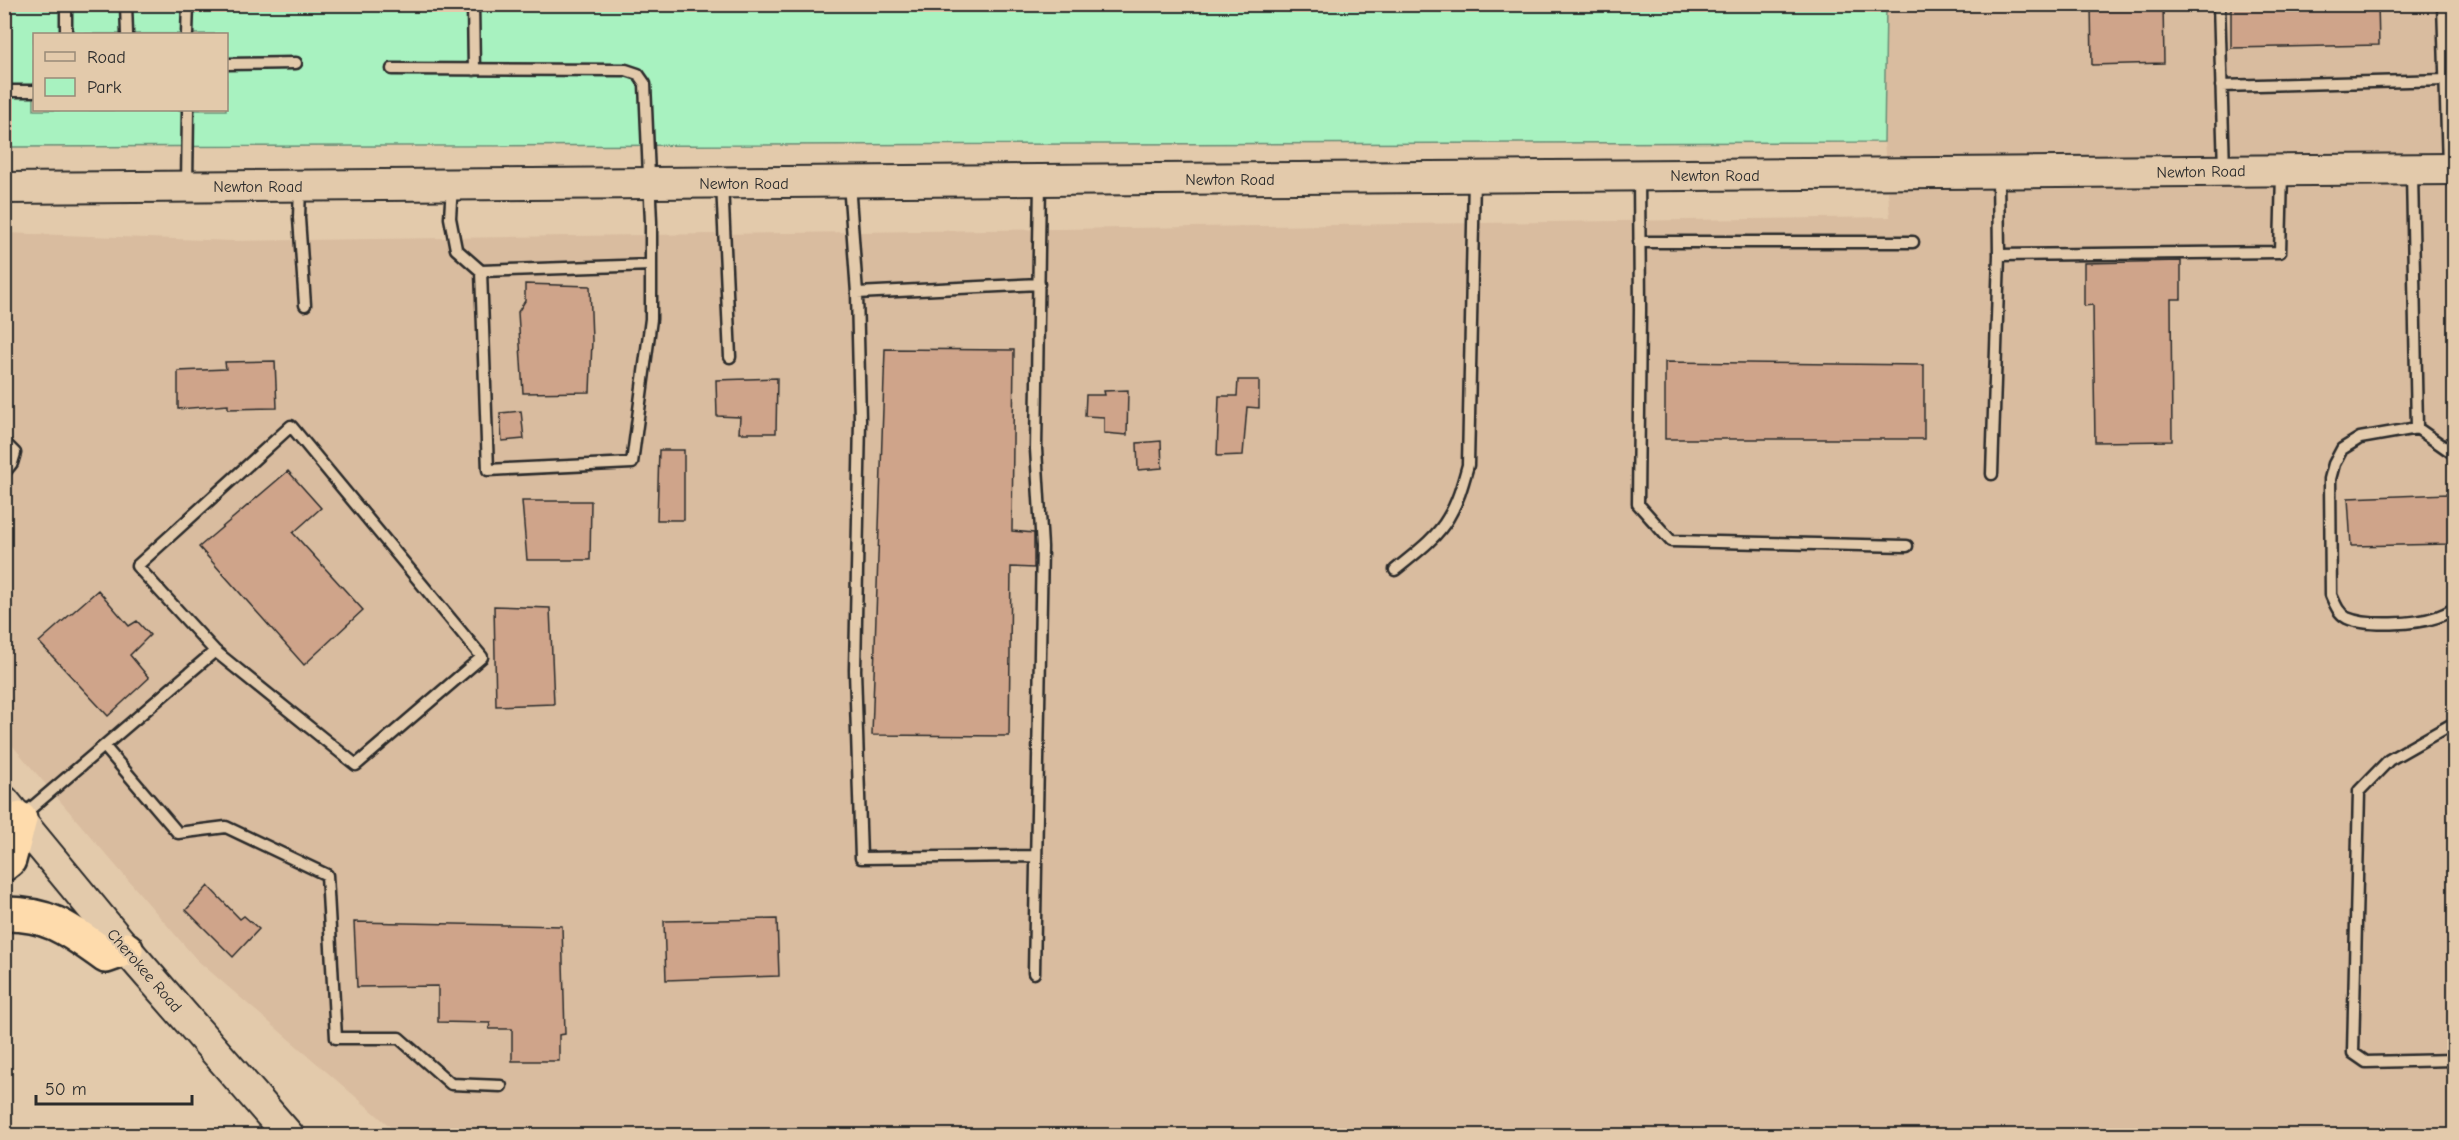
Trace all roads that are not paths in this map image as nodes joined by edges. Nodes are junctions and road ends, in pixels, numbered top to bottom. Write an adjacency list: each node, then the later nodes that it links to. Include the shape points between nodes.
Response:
1 (66, 4): 7 (lane)
2 (126, 4): 8 (lane)
3 (188, 4): 9 (lane)
4 (473, 4): 13 (lane)
5 (2218, 4): 15 (lane)
6 (2443, 4): 14 (lane)
7 (66, 33)
8 (127, 33)
9 (188, 33)
10 (296, 63): 11 (lane)
11 (228, 64)
12 (392, 69): 13 (lane)
13 (474, 70): 28 (lane, via 626,70 638,74 645,84)
14 (2446, 80): 15 (lane); 20 (lane)
15 (2221, 86): 21 (lane)
16 (4, 91): 17 (lane)
17 (33, 91)
18 (188, 111): 31 (lane)
19 (2412, 169): 20 (street, Newton Road); 22 (street, Newton Road); 43 (lane)
20 (2451, 169)
21 (2224, 171): 22 (street, Newton Road); 23 (street, Newton Road)
22 (2282, 171): 36 (lane, via 2280,252)
23 (1998, 173): 24 (street, Newton Road); 36 (lane)
24 (1639, 176): 25 (street, Newton Road); 34 (lane)
25 (1474, 177): 26 (street, Newton Road); 49 (lane, via 1468,465 1448,519)
26 (1040, 181): 27 (street, Newton Road); 39 (lane)
27 (849, 182): 29 (street, Newton Road); 40 (lane)
28 (649, 183): 29 (street, Newton Road); 30 (street, Newton Road); 37 (lane)
29 (722, 183): 42 (lane)
30 (452, 185): 32 (street, Newton Road); 38 (lane, via 450,218 456,249)
31 (188, 186): 32 (street, Newton Road); 33 (street, Newton Road)
32 (300, 186): 41 (lane)
33 (4, 188)
34 (1639, 242): 35 (lane); 48 (lane, via 1638,504 1671,541)
35 (1913, 242)
36 (1999, 255): 47 (lane)
37 (651, 265): 38 (lane); 38 (lane, via 651,319 632,464 488,470)
38 (481, 271)
39 (1039, 284): 40 (lane); 55 (lane, via 1036,449 1042,547)
40 (857, 293): 55 (lane, via 860,420 855,670 861,858)
41 (304, 304)
42 (730, 357)
43 (2417, 428): 45 (lane); 50 (lane, via 2360,438 2342,449 2334,464 2330,479 2331,595 2346,617 2364,622 2436,618)
44 (4, 442): 46 (lane, via 15,453)
45 (2454, 454)
46 (4, 473)
47 (1992, 474)
48 (1907, 546)
49 (1395, 570)
50 (2454, 609)
51 (215, 651): 51 (lane, via 356,765 482,657 291,426 137,566); 53 (lane)
52 (2454, 723): 60 (lane, via 2389,760 2359,790 2353,1053 2366,1062)
53 (104, 746): 54 (lane); 61 (lane, via 178,833 226,827 327,875 336,1038 399,1038 451,1084)
54 (10, 815): 56 (highway, via 9,860); 58 (street, Cherokee Road)
55 (1035, 856): 59 (lane)
56 (4, 864)
57 (4, 914): 58 (highway, via 24,913 61,924 106,956)
58 (126, 949): 62 (street, Cherokee Road)
59 (1034, 973)
60 (2454, 1060)
61 (501, 1086)
62 (289, 1136)

